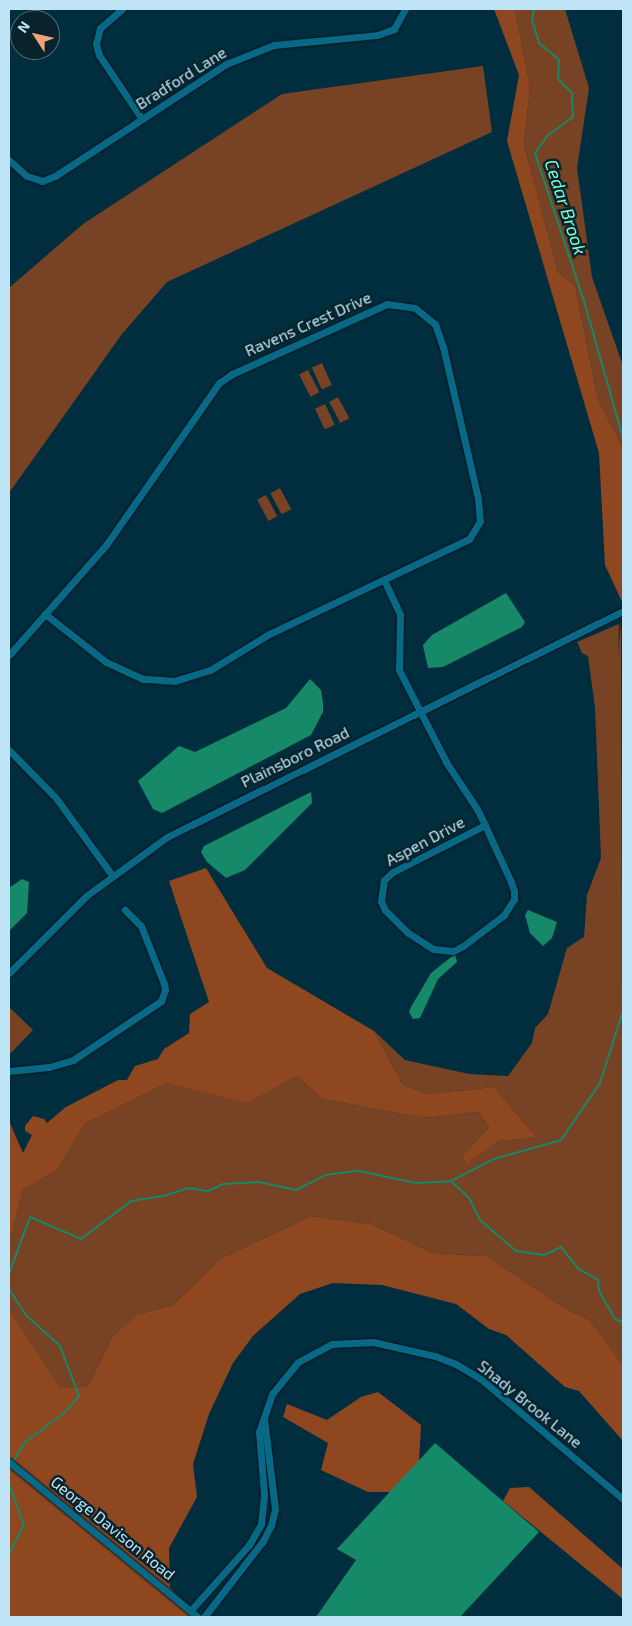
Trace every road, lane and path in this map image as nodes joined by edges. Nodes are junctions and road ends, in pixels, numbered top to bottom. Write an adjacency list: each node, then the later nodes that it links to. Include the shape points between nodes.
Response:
1 (122, 9): 3 (street, via 100,28 96,44 99,55)
2 (405, 9): 3 (street, Bradford Lane, via 394,29 377,34 301,41 253,52 226,64)
3 (142, 119): 4 (street, Bradford Lane, via 56,176 42,181 27,176)
4 (9, 160)
5 (384, 580): 7 (street, Ravens Crest Drive, via 269,634 210,670 175,681 143,679 106,662); 7 (street, Ravens Crest Drive, via 469,539 480,521 478,499 439,334 422,312 397,304 377,307 219,383 106,546); 9 (street, via 400,615 399,670)
6 (623, 611): 9 (street, Plainsboro Road)
7 (45, 614): 8 (street, Ravens Crest Drive)
8 (9, 655)
9 (420, 711): 11 (street, Aspen Drive, via 446,762); 12 (street, Plainsboro Road, via 193,822)
10 (9, 750): 12 (street, via 56,798)
11 (485, 825): 11 (street, Aspen Drive, via 514,891 510,908 463,946 453,951 433,949 408,933 385,910 381,901 384,880 400,868)
12 (112, 876): 14 (street, Plainsboro Road, via 61,919)
13 (126, 910): 15 (street, via 141,926 165,990 158,1005 107,1039 61,1064)
14 (9, 973)
15 (9, 1071)
16 (263, 1415): 18 (street); 19 (street, Shady Brook Lane, via 259,1432); 20 (street, Shady Brook Lane, via 287,1373 320,1348 359,1341 417,1351 456,1364 481,1379)
17 (9, 1462): 23 (street, George Davison Road)
18 (272, 1482): 19 (street); 22 (street, via 275,1509 271,1525)
19 (264, 1483): 21 (street, Shady Brook Lane, via 261,1524)
20 (623, 1499)
21 (239, 1556): 22 (street); 23 (street, Shady Brook Lane)
22 (247, 1562): 25 (street)
23 (191, 1610): 24 (street, George Davison Road)
24 (198, 1617)
25 (204, 1617)

